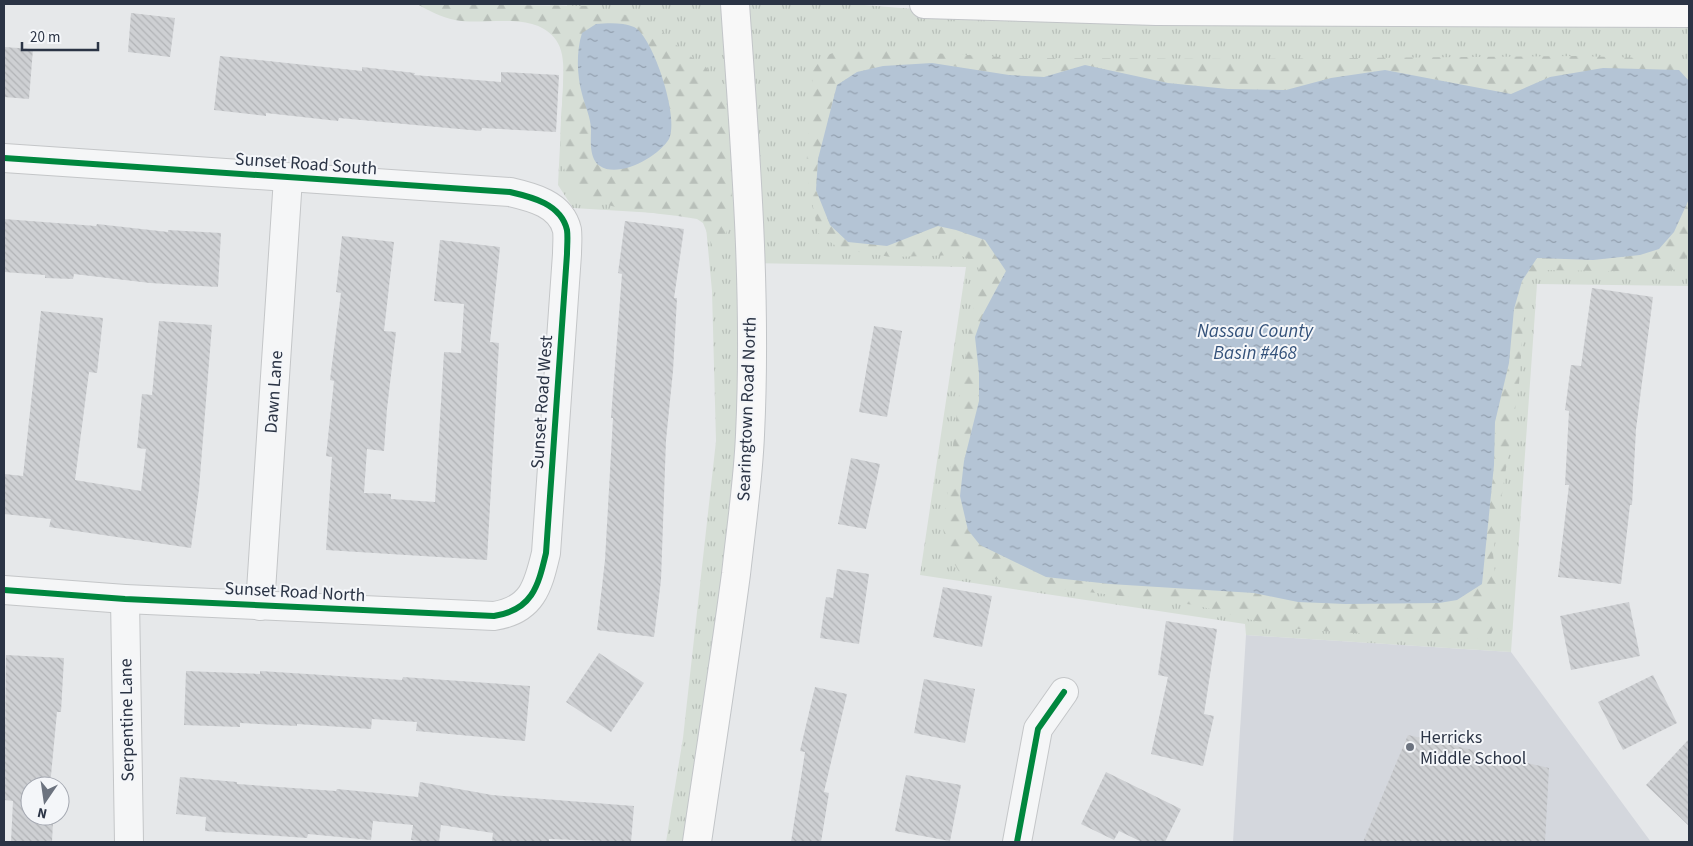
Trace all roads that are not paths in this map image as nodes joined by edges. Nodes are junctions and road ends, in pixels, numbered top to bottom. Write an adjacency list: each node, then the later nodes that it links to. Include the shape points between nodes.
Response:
1 (735, 4): 14 (main road, Searingtown Road North, via 750,218 750,436 726,654)
2 (924, 4): 3 (main road, via 1166,11)
3 (1595, 8): 4 (main road)
4 (1689, 13)
5 (4, 158): 6 (street, Sunset Road South)
6 (288, 178): 7 (street, Sunset Road South, via 510,192 534,197 554,209 562,219 567,230); 11 (street, Dawn Lane)
7 (567, 254): 8 (street, Sunset Road West)
8 (546, 553): 11 (street, Sunset Road North, via 540,581 526,604 508,614)
9 (4, 590): 10 (street, Sunset Road North)
10 (125, 599): 11 (street, Sunset Road North); 13 (street, Serpentine Lane)
11 (260, 606)
12 (1064, 692): 15 (street, via 1038,729)
13 (129, 842)
14 (697, 842)
15 (1017, 842)

